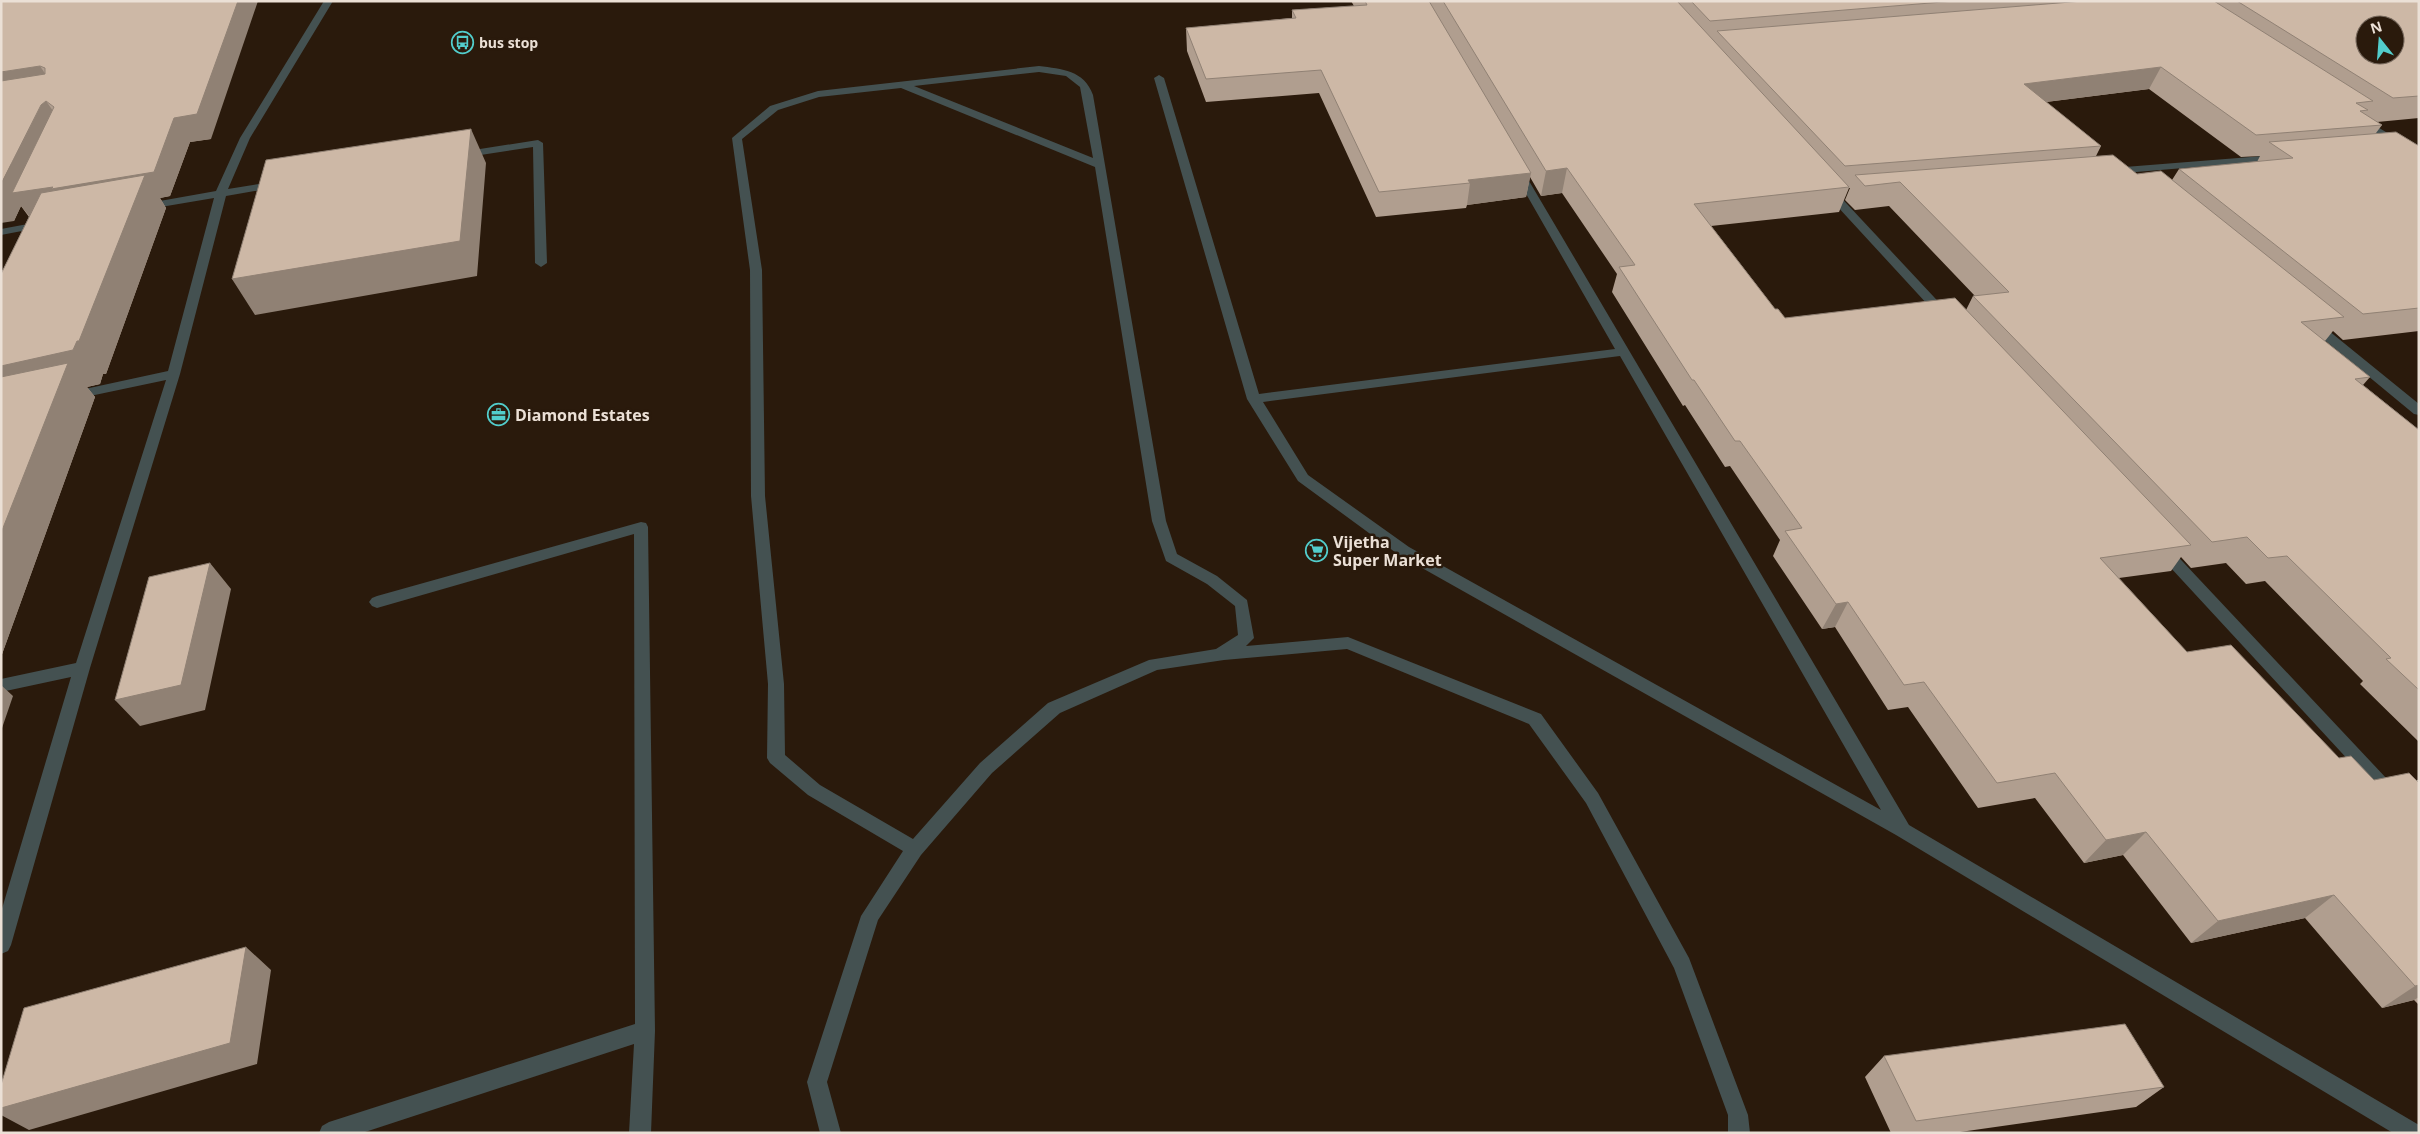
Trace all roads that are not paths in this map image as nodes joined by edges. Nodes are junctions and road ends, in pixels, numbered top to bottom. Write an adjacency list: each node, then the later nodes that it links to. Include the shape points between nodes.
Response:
1 (329, 1): 17 (street, via 245,138)
2 (1159, 78): 29 (street)
3 (902, 85): 11 (street); 11 (street, via 1039,69 1072,73 1085,85); 38 (street, via 818,94 774,108 737,138 756,270 758,496 776,684 776,758 814,790)
4 (2356, 116): 5 (street)
5 (2406, 149): 6 (street); 9 (street)
6 (2386, 150)
7 (1509, 155): 26 (street)
8 (452, 157): 23 (street, via 538,143)
9 (2419, 157)
10 (2290, 158): 12 (street)
11 (1100, 165): 33 (street, via 1160,521 1170,557 1212,580 1242,604 1246,638)
12 (2126, 170): 13 (street); 16 (street)
13 (2096, 172)
14 (1819, 180): 19 (street)
15 (288, 182): 17 (street)
16 (2141, 182)
17 (221, 193): 20 (street); 27 (street)
18 (1852, 193): 19 (street)
19 (1832, 195): 25 (street)
20 (135, 208)
21 (58, 222): 22 (street, via 21,223)
22 (1, 232)
23 (542, 263)
24 (2303, 316): 30 (street)
25 (1953, 325)
26 (1624, 352): 29 (street); 37 (street)
27 (174, 374): 28 (street); 34 (street)
28 (59, 398)
29 (1254, 399): 37 (street, via 1303,478 1404,551)
30 (2419, 411)
31 (2156, 542): 36 (street)
32 (377, 602): 40 (street, via 641,527)
33 (1220, 655): 38 (street, via 1155,664 1054,708 986,768); 44 (street, via 1348,643 1535,719 1592,798 1682,964 1738,1115)
34 (82, 668): 35 (street); 39 (street)
35 (1, 686)
36 (2419, 825)
37 (1902, 830): 45 (street)
38 (915, 849): 43 (street, via 870,916 817,1082)
39 (1, 945)
40 (645, 1031): 41 (street); 42 (street)
41 (329, 1133)
42 (640, 1133)
43 (831, 1133)
44 (1740, 1133)
45 (2413, 1133)

